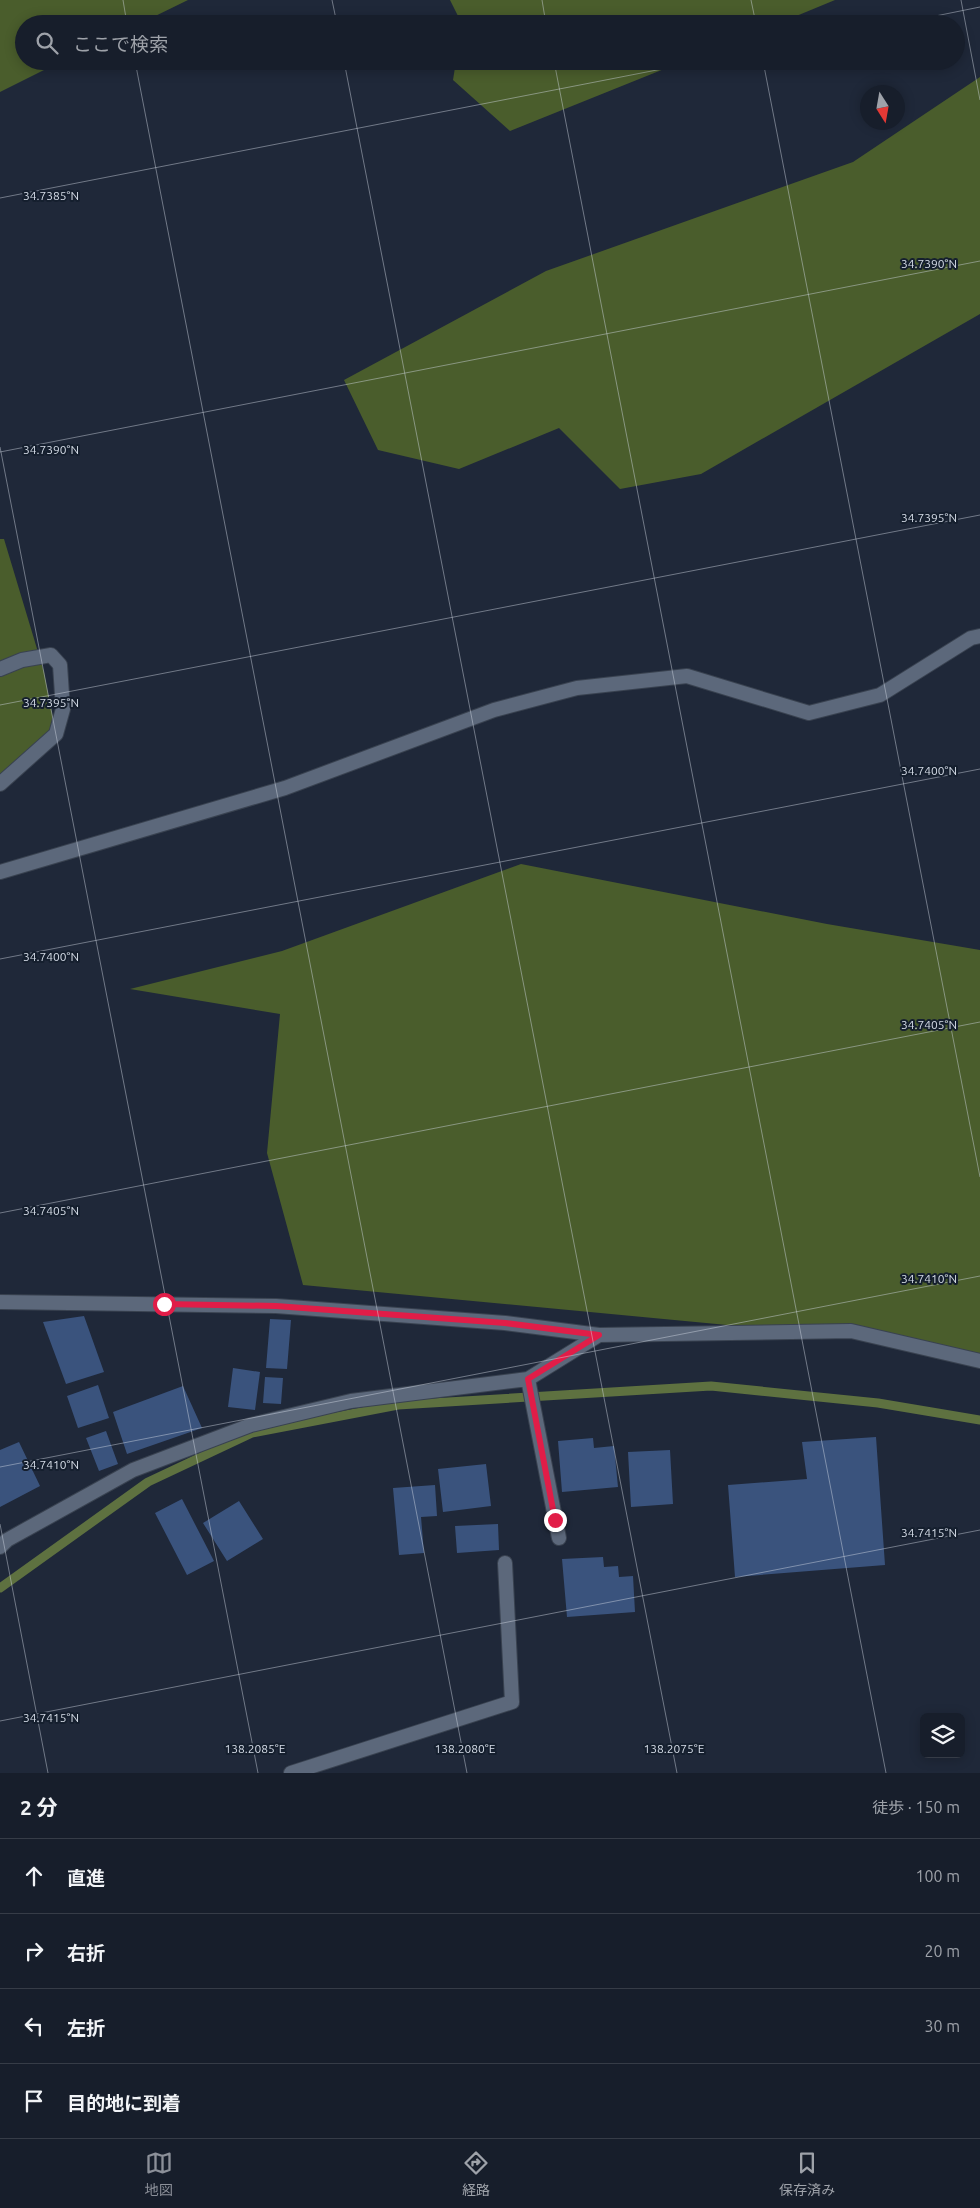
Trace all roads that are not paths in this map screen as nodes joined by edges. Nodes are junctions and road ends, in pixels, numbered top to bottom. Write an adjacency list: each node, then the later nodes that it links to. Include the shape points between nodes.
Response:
1 (980, 636): 4 (street, via 880,695 809,713 687,676 577,688 494,710 286,788)
2 (0, 669): 3 (street, via 22,660 51,655 60,665 63,709 56,734)
3 (0, 784)
4 (0, 872)
5 (0, 1302): 6 (street, via 276,1306 505,1323)
6 (599, 1335): 7 (street, via 851,1331); 8 (street)
7 (980, 1361)
8 (528, 1381): 9 (street); 10 (street, via 351,1400 250,1425 133,1470 7,1540)
9 (559, 1538)
10 (0, 1547)
11 (505, 1563): 12 (street, via 512,1702)
12 (291, 1773)

